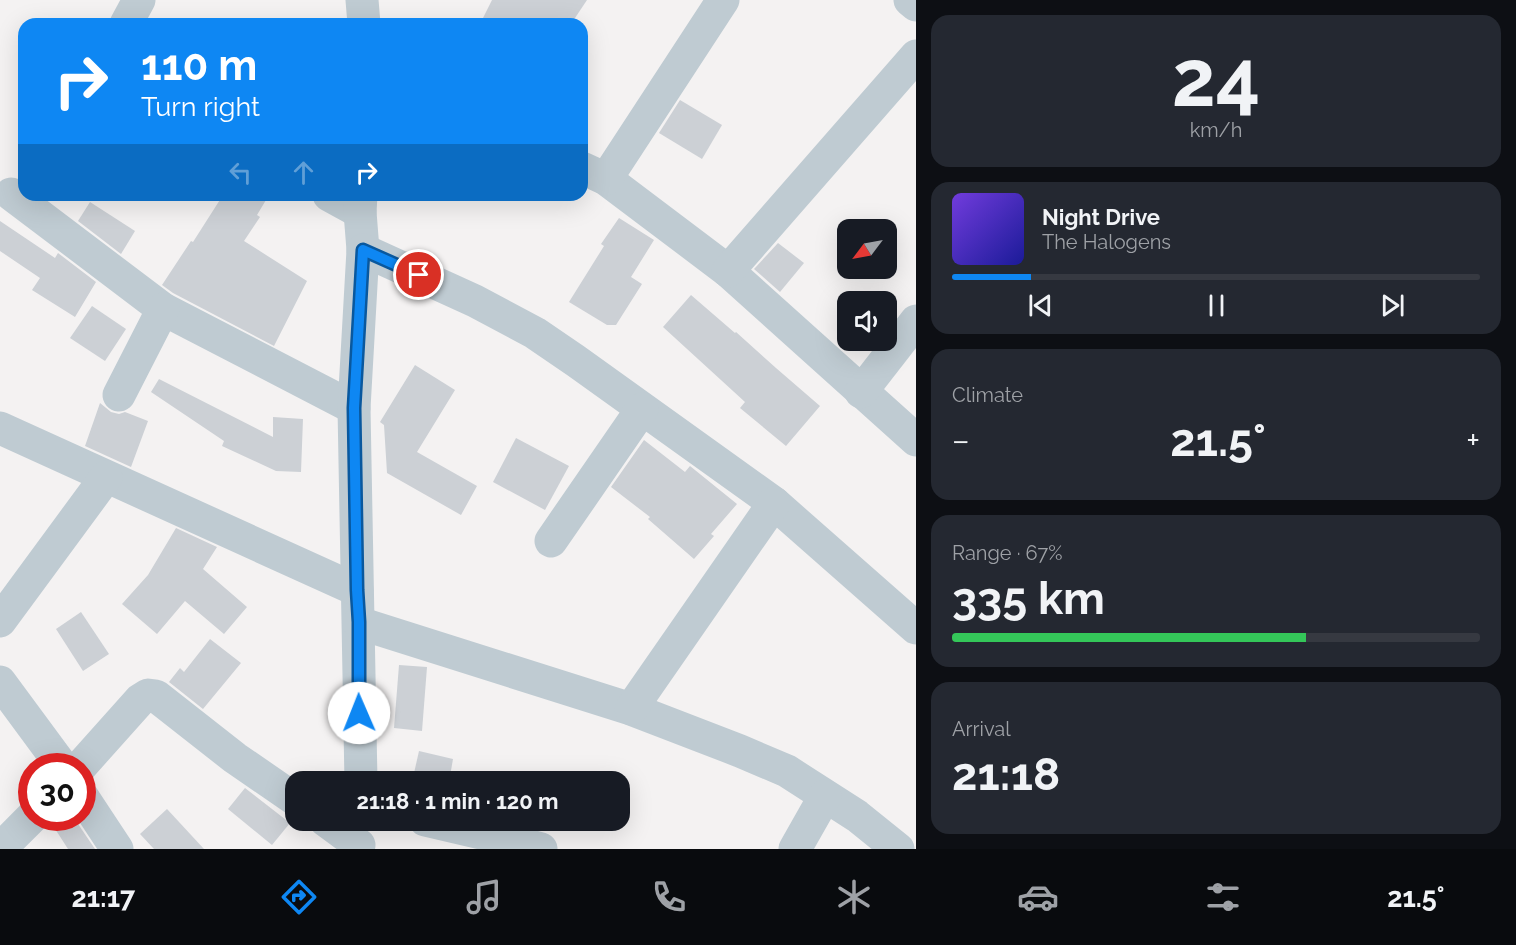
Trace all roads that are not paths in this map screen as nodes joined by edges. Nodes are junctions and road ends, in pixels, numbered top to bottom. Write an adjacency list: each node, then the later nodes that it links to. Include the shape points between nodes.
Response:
1 (139, 0): 6 (street)
2 (362, 0): 7 (street)
3 (910, 0): 5 (street)
4 (711, 4): 9 (street)
5 (916, 5)
6 (129, 18)
7 (364, 18)
8 (916, 56): 13 (street)
9 (594, 174): 13 (street)
10 (24, 201): 14 (street)
11 (361, 204): 12 (street)
12 (363, 250): 18 (street); 19 (street, via 535,333)
13 (728, 271): 16 (street)
14 (163, 309): 17 (street); 18 (street)
15 (916, 321): 16 (street)
16 (861, 392): 21 (street)
17 (119, 395)
18 (354, 408): 25 (street)
19 (642, 409): 23 (street); 24 (street)
20 (0, 428): 22 (street)
21 (916, 440)
22 (106, 477): 25 (street); 26 (street)
23 (774, 503): 28 (street); 30 (street)
24 (551, 541)
25 (357, 590): 27 (street)
26 (0, 621)
27 (359, 622): 30 (street); 33 (street)
28 (916, 628)
29 (0, 682): 31 (street)
30 (631, 709): 35 (street, via 787,771)
31 (52, 753)
32 (93, 753): 34 (street, via 140,700 156,696)
33 (362, 771)
34 (285, 792)
35 (825, 796): 44 (street); 45 (street)
36 (96, 817): 42 (street)
37 (19, 831): 41 (street)
38 (346, 831): 40 (street)
39 (472, 831): 43 (street)
40 (360, 838)
41 (0, 849)
42 (117, 849)
43 (541, 849)
44 (795, 849)
45 (898, 849)

